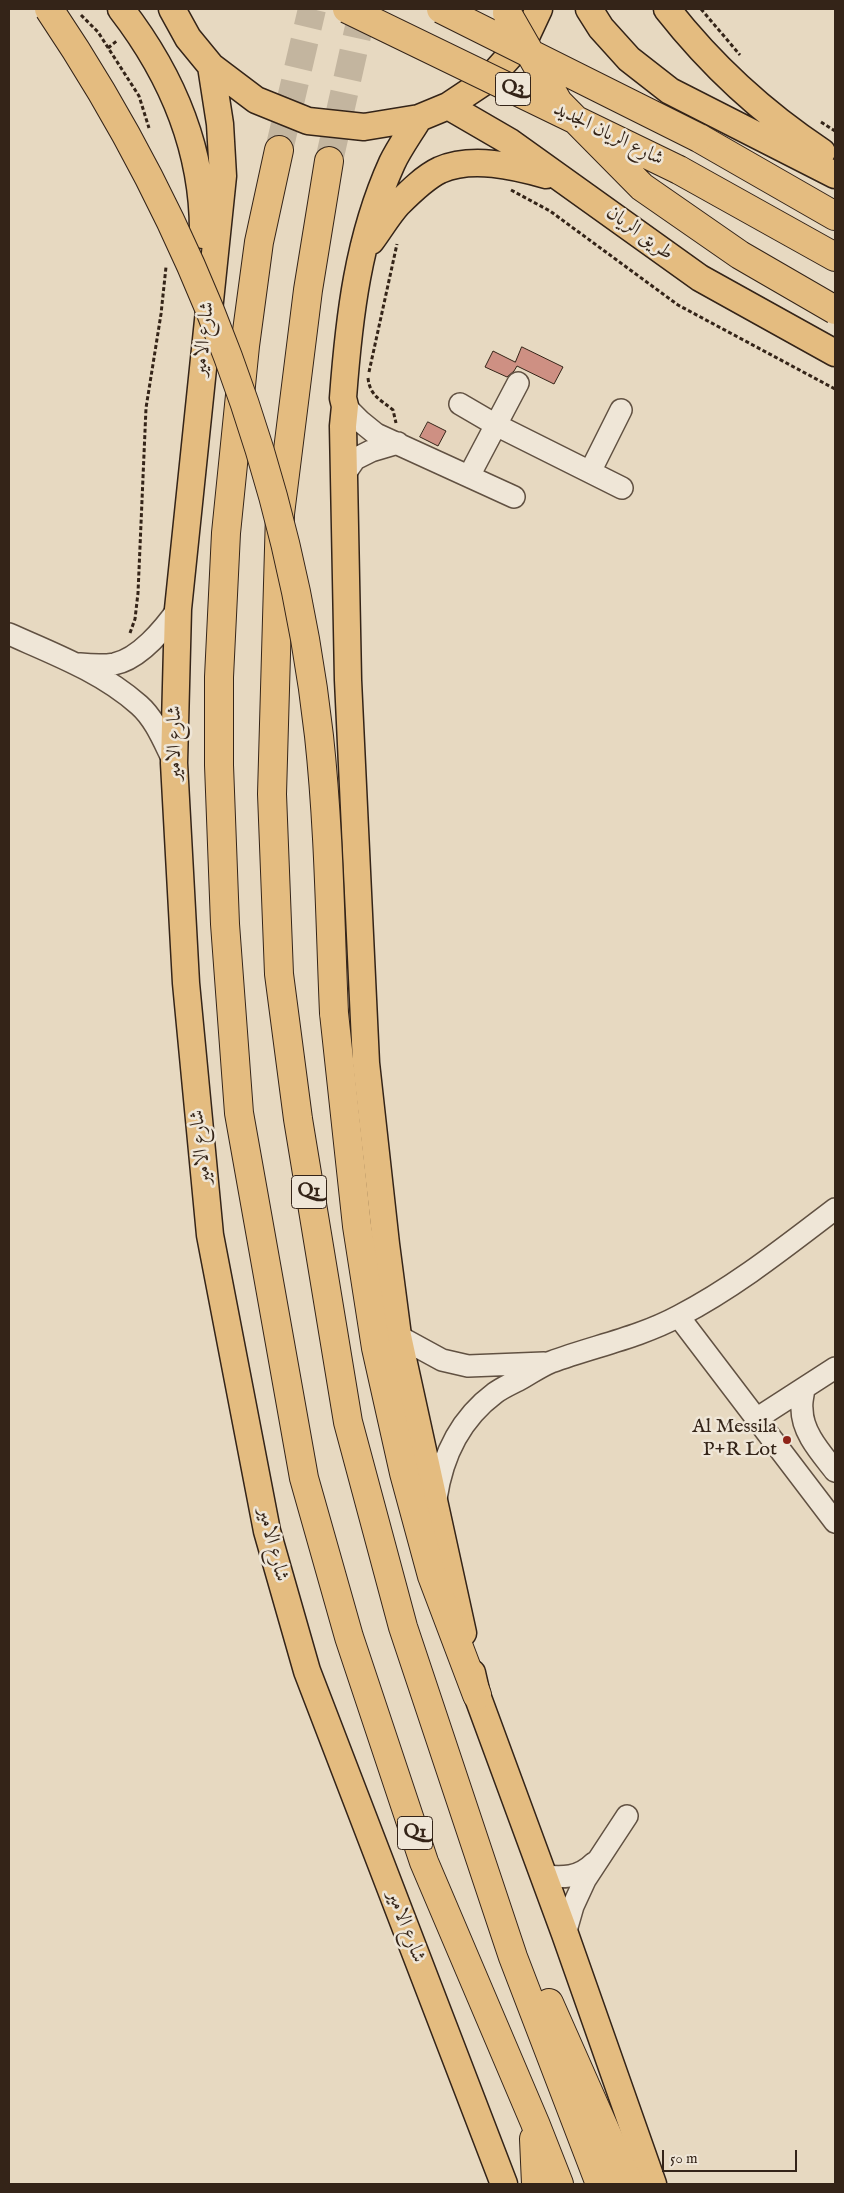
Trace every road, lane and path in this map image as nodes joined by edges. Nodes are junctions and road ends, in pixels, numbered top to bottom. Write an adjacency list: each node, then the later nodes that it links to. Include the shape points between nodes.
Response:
1 (50, 9): 60 (highway, bridge, via 86,63 129,139 184,248 226,348 266,469 303,636 319,736 334,1013 357,1226 376,1348 404,1473 432,1576)
2 (75, 9): 18 (path, via 98,32 138,96)
3 (121, 9): 32 (main road, via 170,85 194,147 204,208)
4 (172, 9): 13 (main road, via 188,38)
5 (348, 9): 28 (highway, شارع الريان الجديد / Q3, bridge, via 679,170)
6 (441, 9): 25 (highway, شارع الريان الجديد / Q3, bridge, via 699,138)
7 (505, 9): 30 (highway, bridge, via 558,102 642,187 740,255)
8 (539, 9): 14 (main road, via 525,39 493,75)
9 (589, 9): 22 (main road, via 629,59 670,91)
10 (666, 9): 20 (main road, via 727,78 788,130)
11 (701, 9): 12 (path)
12 (745, 62)
13 (211, 66): 15 (main road, via 256,100 308,121 364,127); 32 (main road, شارع الامير, via 220,124 223,176)
14 (448, 106): 15 (main road); 23 (main road, طريق الريان, via 510,142)
15 (419, 118): 27 (main road, via 392,161 376,202)
16 (814, 118): 17 (path)
17 (835, 131)
18 (150, 134)
19 (279, 150): 66 (highway, شارع الامير / Q1, via 259,242 245,346 226,532 220,668 219,766 225,924 239,1113 304,1478 349,1637 424,1862)
20 (835, 161)
21 (329, 162): 65 (highway, Q1, via 308,290 280,514 272,794 279,974 298,1119 348,1422 404,1626)
22 (835, 175)
23 (569, 183): 27 (main road, via 530,170 496,164 464,164 440,170 397,204); 31 (main road, طريق الريان, via 700,278)
24 (506, 187): 34 (path, via 550,211 678,305)
25 (835, 216)
26 (400, 238): 39 (path, via 368,378 369,389 395,414)
27 (362, 254): 36 (main road, via 352,297 343,398)
28 (835, 257)
29 (166, 265): 48 (path, via 146,408 135,619)
30 (835, 310)
31 (835, 353)
32 (203, 360): 45 (main road, شارع الامير)
33 (518, 382): 38 (street)
34 (835, 389)
35 (460, 404): 38 (street)
36 (345, 406): 39 (street, via 376,434); 41 (main road)
37 (621, 410): 40 (street)
38 (496, 424): 40 (street); 42 (street)
39 (398, 443): 41 (street, via 355,459); 42 (street)
40 (590, 472): 43 (street)
41 (344, 475): 52 (main road, via 348,680 366,1064)
42 (469, 476): 44 (street)
43 (622, 488)
44 (514, 497)
45 (178, 609): 48 (street, via 162,632 133,656); 49 (main road, شارع الامير)
46 (9, 634): 47 (street)
47 (76, 664): 48 (street); 49 (street, via 140,706 160,732)
48 (116, 664)
49 (174, 763): 67 (main road, شارع الامير, via 186,983 210,1235 267,1531 307,1671)
50 (832, 1217): 51 (street)
51 (679, 1317): 53 (street, via 646,1332); 56 (street)
52 (398, 1336): 53 (street, via 442,1360 468,1366); 58 (main road)
53 (550, 1362): 58 (street, via 495,1393 459,1430 447,1453)
54 (835, 1368): 55 (street)
55 (804, 1389): 56 (street); 57 (street, via 802,1410 807,1429)
56 (756, 1419): 59 (street)
57 (835, 1471)
58 (435, 1504): 60 (main road)
59 (835, 1522)
60 (477, 1695): 63 (main road)
61 (627, 1816): 62 (street)
62 (602, 1856): 63 (street, via 586,1872 565,1878); 64 (street, via 572,1906)
63 (543, 1876): 64 (main road)
64 (565, 1934): 72 (main road)
65 (514, 1957): 70 (highway, Q1); 71 (highway, via 551,2008)
66 (535, 2123): 68 (highway); 69 (highway, شارع الامير / Q1)
67 (504, 2184)
68 (536, 2184)
69 (559, 2184)
70 (600, 2184)
71 (629, 2184)
72 (653, 2184)

